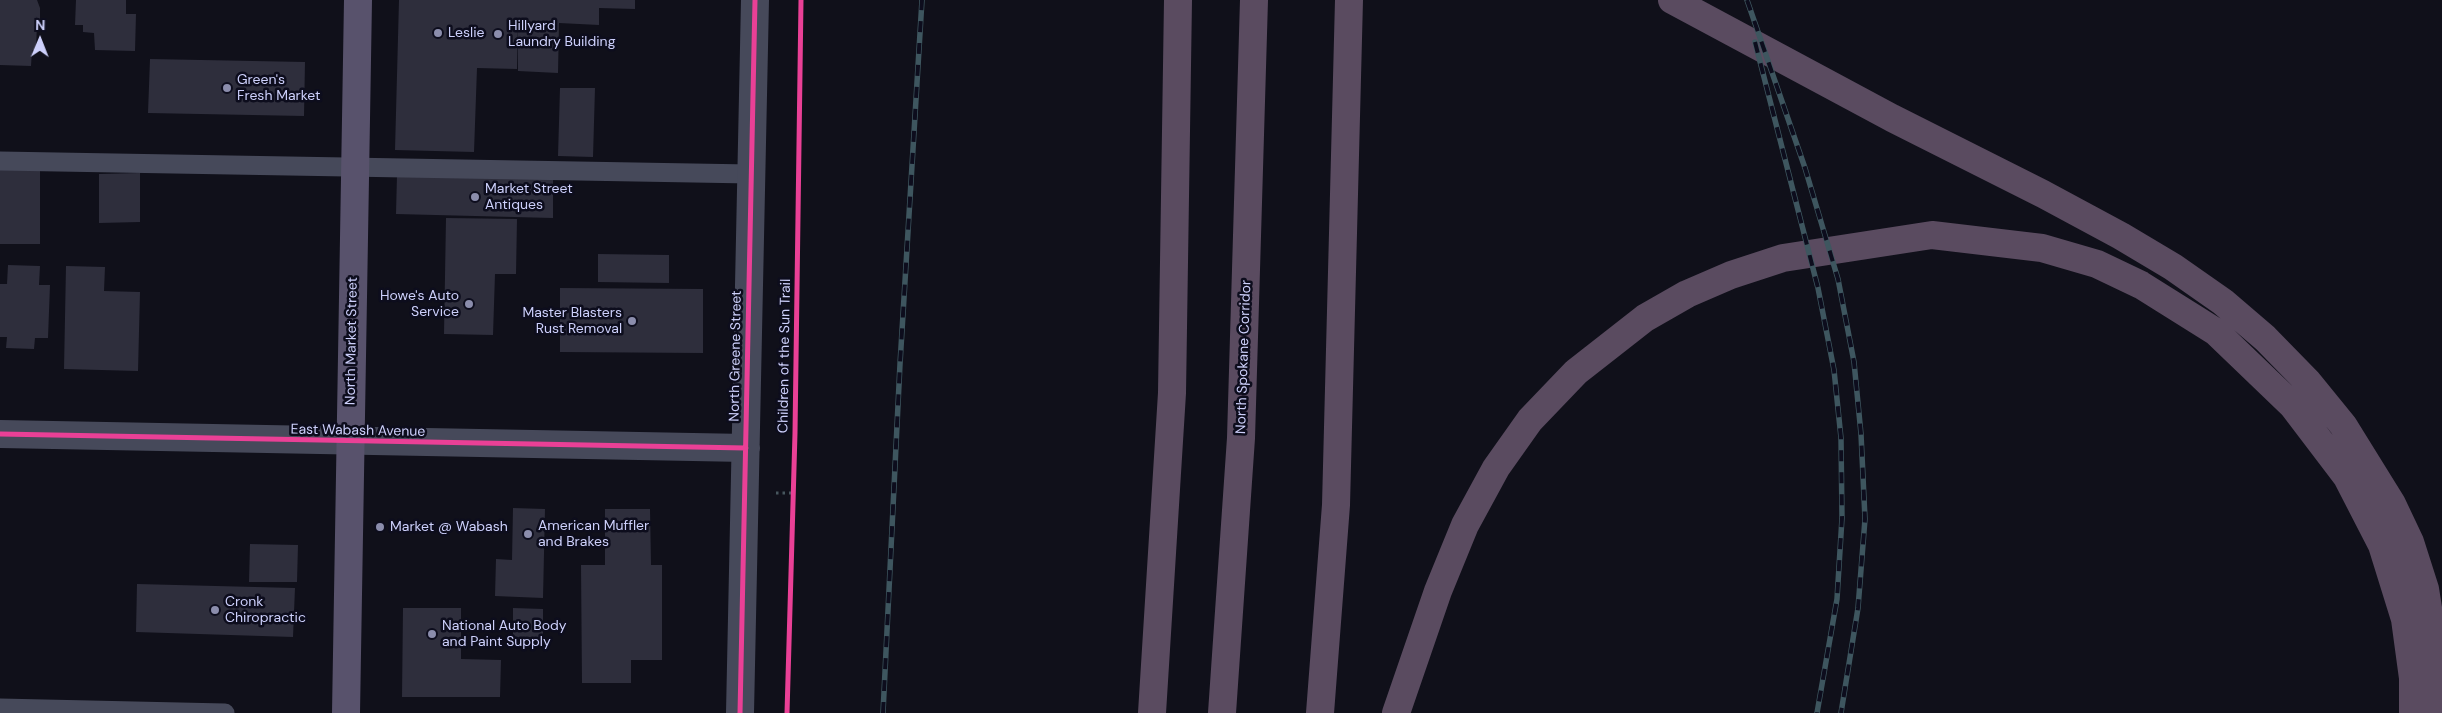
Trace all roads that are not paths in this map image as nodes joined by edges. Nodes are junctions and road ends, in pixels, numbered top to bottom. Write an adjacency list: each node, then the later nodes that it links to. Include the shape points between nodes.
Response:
1 (358, 0): 8 (main road, North Market Street)
2 (755, 0): 9 (street, North Greene Street)
3 (1178, 0): 17 (highway, via 1172,393)
4 (1254, 0): 18 (highway, North Spokane Corridor, via 1240,438)
5 (1350, 0): 19 (highway, via 1336,505)
6 (1672, 0): 22 (highway, via 1892,118 2043,194 2173,267 2224,302 2308,382 2342,425 2392,504 2410,542 2425,590 2438,672)
7 (0, 161): 8 (lane)
8 (356, 165): 9 (lane); 11 (main road, North Market Street)
9 (751, 174): 12 (street, North Greene Street)
10 (0, 434): 11 (street, East Wabash Avenue)
11 (350, 442): 12 (street, East Wabash Avenue); 15 (main road, North Market Street)
12 (746, 448): 16 (street, North Greene Street)
13 (0, 708): 14 (lane)
14 (225, 713)
15 (346, 713)
16 (740, 713)
17 (1152, 713)
18 (1222, 713)
19 (1320, 713)
20 (1396, 713): 21 (highway, via 1438,591 1465,525 1496,468 1530,420 1576,372 1645,318 1686,294 1731,275 1784,258 1932,235 2042,248 2098,264 2216,332 2292,406 2347,477 2382,545 2405,619 2413,678)
21 (2413, 713)
22 (2440, 713)

